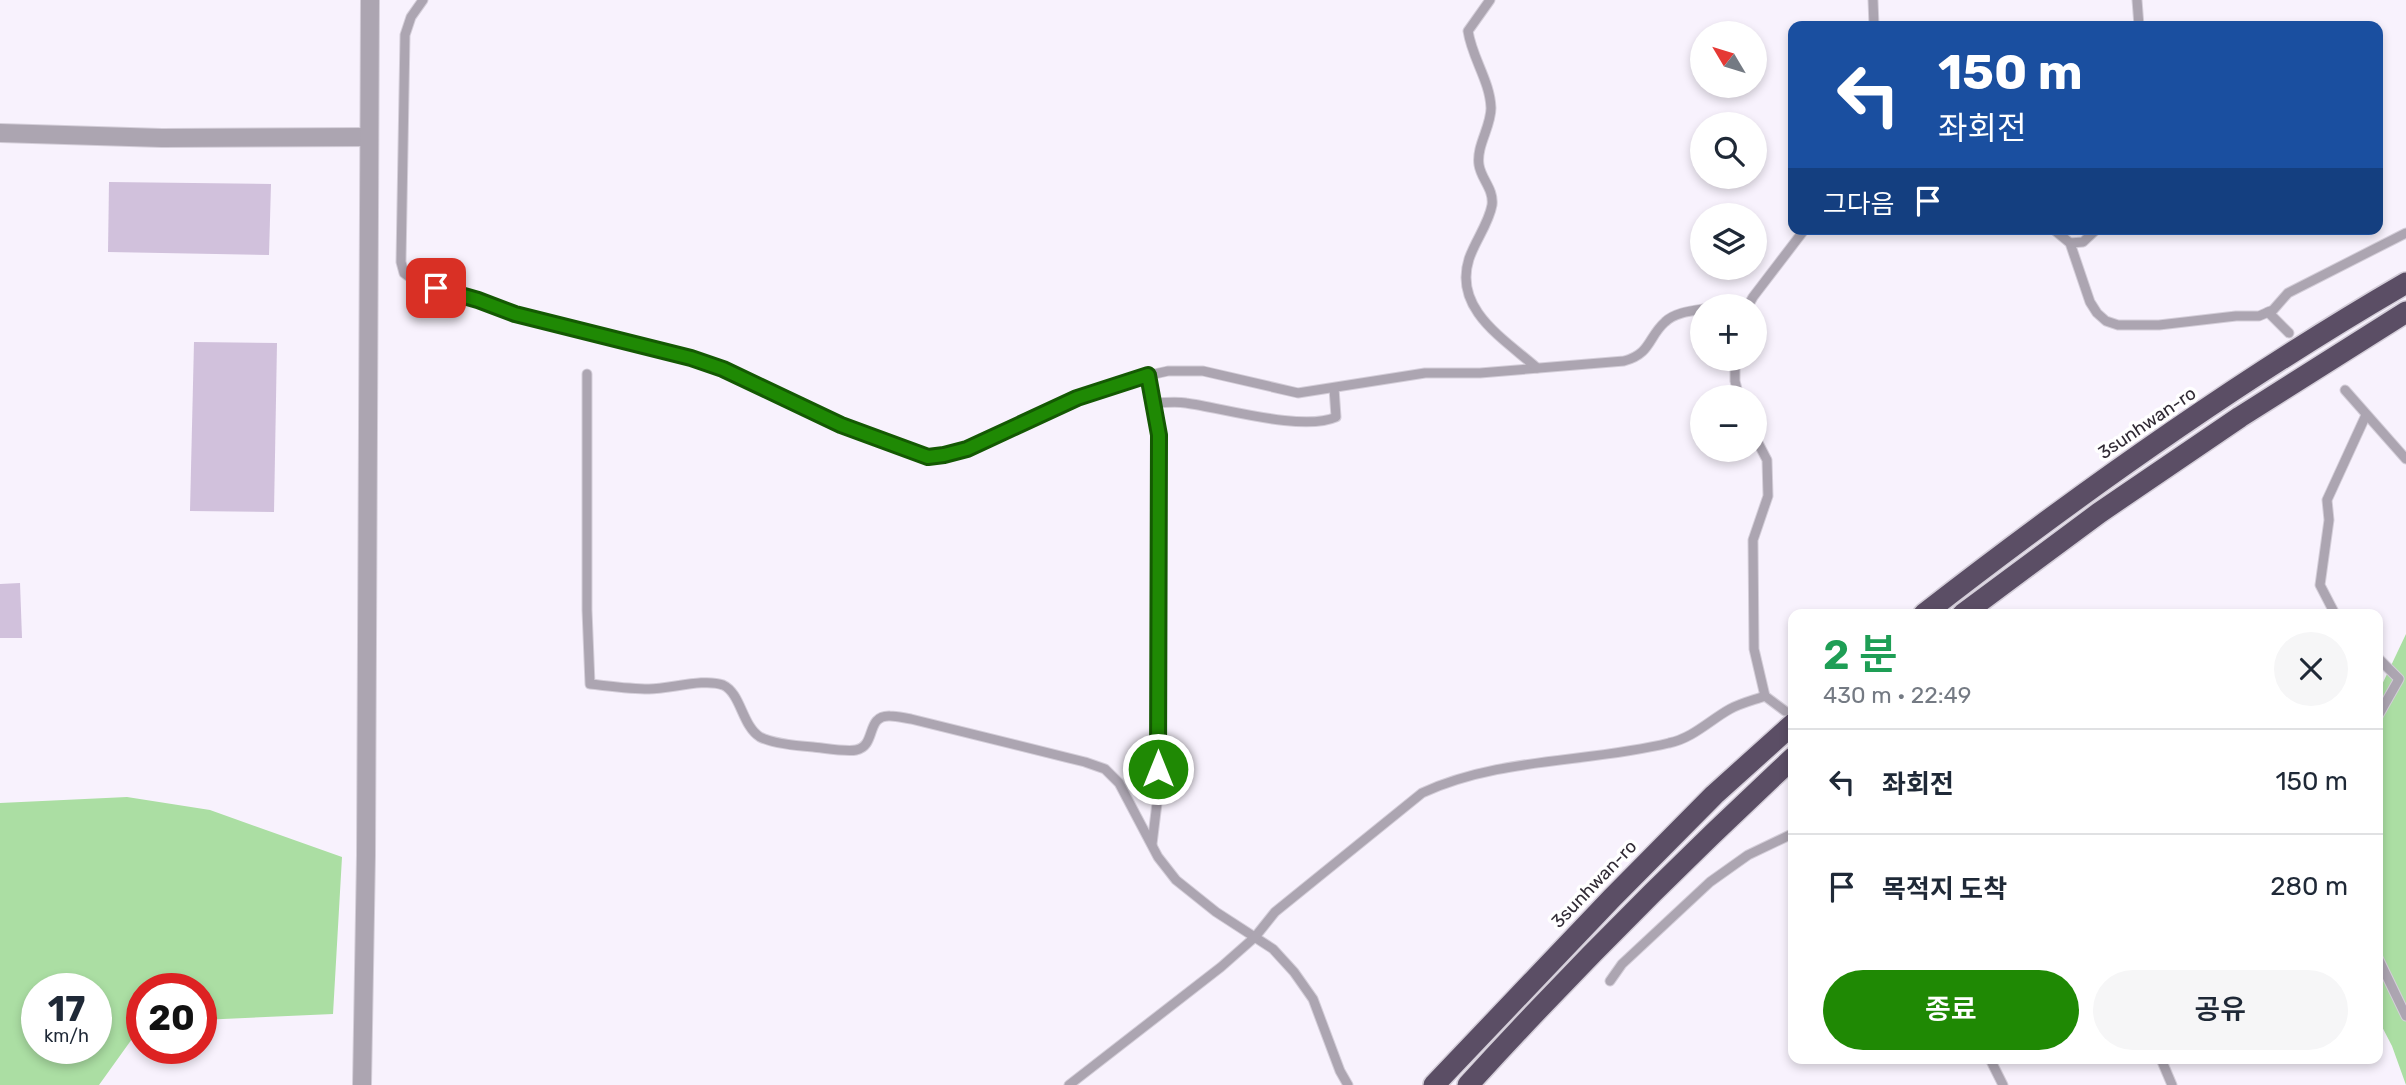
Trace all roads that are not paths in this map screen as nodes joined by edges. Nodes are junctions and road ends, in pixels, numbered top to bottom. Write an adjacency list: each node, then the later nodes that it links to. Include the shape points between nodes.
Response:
1 (370, 0): 9 (street)
2 (424, 0): 23 (lane, via 405,35 401,262 404,273 415,281 515,314 691,358 841,425 928,457 967,449 1077,398)
3 (1490, 0): 21 (lane, via 1468,31 1491,107 1479,167 1491,191 1492,205 1469,261 1466,287 1482,319)
4 (1873, 0): 6 (lane)
5 (2137, 0): 7 (lane)
6 (1874, 21)
7 (2139, 21)
8 (0, 133): 9 (street)
9 (369, 137): 47 (street)
10 (2406, 233): 18 (lane, via 2288,293)
11 (1800, 235): 16 (lane)
12 (2060, 235): 14 (lane)
13 (2091, 235): 14 (lane, via 2083,242)
14 (2070, 243): 18 (lane, via 2090,302 2106,321 2159,325)
15 (2406, 283): 30 (highway, 3sunhwan-ro, via 2156,443)
16 (1755, 294)
17 (1690, 311): 21 (lane, via 1665,322 1647,349 1634,358)
18 (2268, 312): 20 (lane)
19 (2406, 312): 31 (highway, via 2229,424)
20 (2289, 333)
21 (1537, 368): 24 (lane, via 1425,373)
22 (587, 374): 40 (lane, via 590,684 648,689 722,685 761,737 811,747 856,750 866,745 877,719 888,715 1086,762 1105,769 1119,783)
23 (1148, 375): 24 (lane, via 1203,371 1298,393); 26 (lane)
24 (1334, 388): 26 (lane, via 1336,416 1331,419 1297,421 1183,402)
25 (2345, 390): 27 (lane)
26 (1153, 404): 40 (lane, via 1159,435 1158,795)
27 (2366, 415): 28 (lane); 32 (lane, via 2328,500 2320,585)
28 (2406, 459)
29 (1767, 460): 34 (lane, via 1768,496 1753,540 1752,570 1754,649)
30 (1930, 609)
31 (1970, 609)
32 (2332, 609)
33 (2383, 663): 35 (lane, via 2399,679)
34 (1765, 696): 36 (lane); 41 (lane, via 1732,708 1674,743 1556,759 1441,784 1422,793 1275,912)
35 (2383, 707)
36 (1788, 716)
37 (1788, 718): 50 (highway, 3sunhwan-ro)
38 (1788, 764): 51 (highway, via 1631,915)
39 (1788, 836): 43 (lane, via 1748,855 1710,882 1622,964)
40 (1152, 844): 41 (lane, via 1158,858 1190,894)
41 (1255, 937): 48 (lane); 49 (lane, via 1273,949 1306,987)
42 (2383, 968): 44 (lane)
43 (1610, 981)
44 (2406, 1016)
45 (1992, 1064): 52 (lane)
46 (2163, 1064): 53 (lane)
47 (362, 1085)
48 (1069, 1085)
49 (1348, 1085)
50 (1434, 1085)
51 (1468, 1085)
52 (2003, 1085)
53 (2172, 1085)

